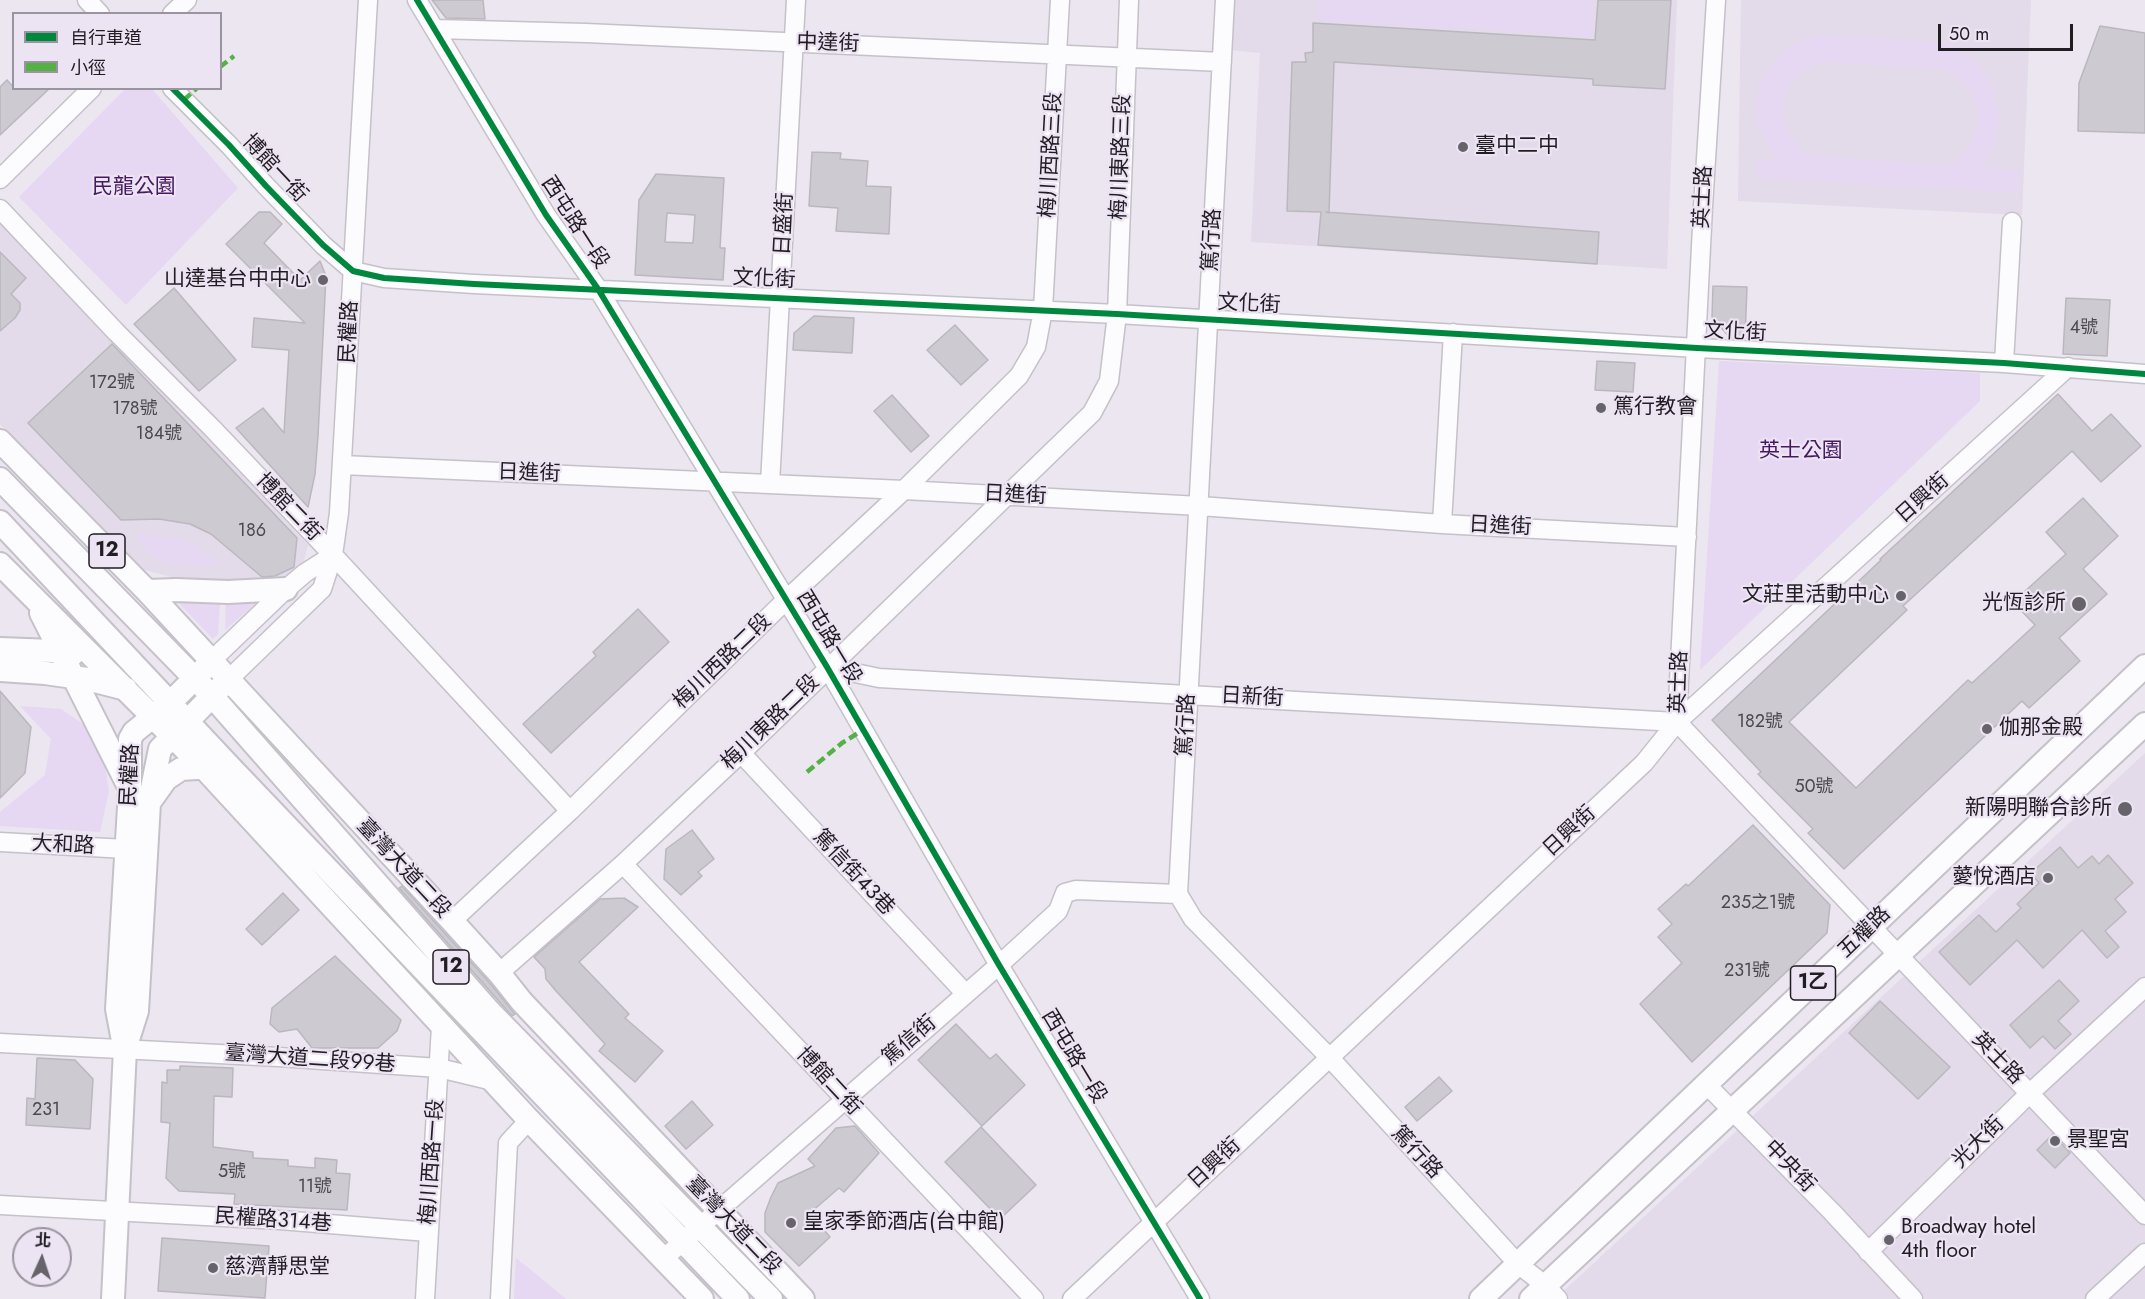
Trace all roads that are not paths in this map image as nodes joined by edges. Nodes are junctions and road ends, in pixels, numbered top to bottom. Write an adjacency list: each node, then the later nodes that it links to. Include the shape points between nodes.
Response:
1 (87, 0): 10 (street)
2 (187, 0): 11 (street)
3 (368, 0): 22 (street, 民權路)
4 (417, 0): 12 (street, 西屯路一段)
5 (795, 0): 13 (street, 日盛街)
6 (1060, 0): 14 (street, 梅川西路三段)
7 (1129, 0): 15 (street, 梅川東路三段)
8 (1225, 0): 16 (street, 篤行路)
9 (1716, 0): 29 (street, 英士路)
10 (98, 12)
11 (174, 12)
12 (435, 28): 13 (street, 中達街); 23 (street, 西屯路一段, via 546,215)
13 (794, 43): 14 (street, 中達街); 24 (street, 日盛街)
14 (1057, 55): 15 (street, 中達街); 25 (street, 梅川西路三段)
15 (1125, 59): 16 (street, 中達街); 26 (street, 梅川東路三段)
16 (1222, 62): 27 (street, 篤行路)
17 (90, 90): 19 (street)
18 (174, 90): 22 (street, 博館一街, via 323,245)
19 (0, 179)
20 (0, 209): 44 (street, 博館二街)
21 (2012, 222): 30 (street)
22 (353, 271): 23 (street, 文化街, via 393,279); 34 (street, 民權路)
23 (598, 289): 24 (street, 文化街); 36 (street, 西屯路一段)
24 (782, 297): 25 (street, 文化街); 37 (street, 日盛街)
25 (1043, 310): 26 (street, 文化街); 38 (street, 梅川西路二段, via 1036,347 1019,376)
26 (1117, 314): 27 (street, 文化街); 39 (street, 梅川東路二段, via 1109,381 1092,413)
27 (1208, 320): 28 (street, 文化街); 40 (street, 篤行路)
28 (1453, 333): 29 (street, 文化街); 42 (street)
29 (1697, 348): 30 (street, 文化街); 43 (street, 英士路)
30 (2004, 363): 31 (street, 文化街)
31 (2068, 368): 32 (street, 文化街); 64 (street, 日興街)
32 (2145, 374)
33 (0, 441): 47 (main road, 臺灣大道二段 / 12)
34 (342, 465): 36 (street, 日進街); 44 (street, 民權路)
35 (0, 479): 59 (main road, 臺灣大道二段 / 12)
36 (714, 482): 37 (street, 日進街); 49 (street, 西屯路一段)
37 (770, 484): 38 (street, 日進街)
38 (904, 490): 39 (street, 日進街); 49 (street, 梅川西路二段)
39 (1007, 495): 40 (street, 日進街); 56 (street, 梅川東路二段)
40 (1200, 506): 42 (street, 日進街); 62 (street, 篤行路)
41 (0, 522): 55 (main road, 12)
42 (1442, 524): 43 (street, 日進街)
43 (1687, 537): 64 (street, 英士路)
44 (333, 555): 46 (street, 民權路); 60 (street, 民權路, via 322,589); 72 (street, 博館二街)
45 (0, 564): 48 (main road, 12)
46 (286, 589): 47 (main road); 53 (street, 民權路)
47 (147, 591): 53 (main road, 臺灣大道二段 / 12)
48 (31, 593): 51 (main road); 52 (main road, 12)
49 (786, 600): 56 (street, 西屯路一段); 72 (street, 梅川西路二段)
50 (0, 649): 51 (main road)
51 (61, 653): 52 (main road); 58 (main road)
52 (97, 660): 55 (main road); 61 (main road, 12)
53 (212, 661): 59 (main road, 民權路); 60 (main road, 臺灣大道二段 / 12)
54 (2145, 666): 78 (main road, 五權路 / 1乙)
55 (136, 667): 59 (main road); 63 (main road, 12)
56 (827, 668): 62 (street, 日新街, via 879,678); 67 (street, 梅川東路二段); 80 (street, 西屯路一段)
57 (0, 670): 58 (main road)
58 (73, 677): 61 (main road); 70 (main road)
59 (195, 678): 60 (main road, 臺灣大道二段 / 12); 63 (main road, 民權路)
60 (220, 688): 66 (main road, 民權路); 77 (main road, 臺灣大道二段); 100 (main road, 臺灣大道二段 / 12, via 490,1012)
61 (126, 690): 63 (main road, 12)
62 (1189, 694): 64 (street, 日新街); 76 (street, 篤行路)
63 (161, 710): 66 (main road, 12); 70 (main road, 民權路, via 130,739)
64 (1677, 722): 78 (street, 英士路); 87 (street, 日興街, via 1644,763)
65 (2145, 724): 79 (main road, 五權路 / 1乙)
66 (180, 729): 68 (main road, 12); 69 (main road); 71 (main road, 民權路, via 160,748)
67 (741, 753): 75 (street, 梅川東路二段); 83 (street, 篤信街43巷)
68 (229, 766): 69 (main road); 102 (main road, 12)
69 (203, 767): 71 (main road, via 181,769 166,779); 84 (main road)
70 (130, 790): 74 (main road, 民權路)
71 (149, 803): 86 (main road, 民權路, via 137,1011)
72 (570, 811): 77 (street, 梅川西路二段)
73 (0, 842): 74 (street, 大和路)
74 (126, 849): 86 (main road, 民權路, via 117,1009)
75 (622, 864): 81 (street, 梅川東路二段); 92 (street, 博館二街)
76 (1178, 894): 80 (street, 篤信街, via 1076,890 1065,893 1058,911); 87 (street, 篤行路, via 1192,919)
77 (452, 921): 81 (main road, 臺灣大道二段)
78 (1871, 927): 79 (street, 英士路); 90 (main road, 五權路 / 1乙)
79 (1898, 956): 91 (street, 英士路); 93 (main road, 五權路 / 1乙)
80 (999, 965): 83 (street, 篤信街); 99 (street, 西屯路一段)
81 (499, 973): 96 (main road, 臺灣大道二段)
82 (2145, 987): 91 (street, 光大街)
83 (965, 993): 92 (street, 篤信街)
84 (441, 1026): 88 (street, 梅川西路一段); 89 (main road)
85 (0, 1043): 86 (street, 臺灣大道二段99巷)
86 (125, 1049): 88 (street, 臺灣大道二段99巷); 97 (main road, 民權路)
87 (1330, 1058): 99 (street, 日興街); 106 (street, 篤行路)
88 (438, 1068): 89 (street, 臺灣大道二段99巷); 101 (street, 梅川西路一段)
89 (494, 1081): 94 (main road)
90 (1706, 1084): 93 (street, 中央街); 106 (main road, 五權路 / 1乙)
91 (2030, 1093): 98 (street, 英士路); 103 (street, 光大街)
92 (844, 1100): 96 (street, 篤信街); 115 (street, 博館二街)
93 (1733, 1109): 103 (street, 中央街); 107 (main road, 五權路 / 1乙)
94 (530, 1120): 105 (main road); 110 (street, via 508,1143)
95 (0, 1205): 97 (street, 民權路314巷)
96 (719, 1210): 100 (street, 篤信街); 114 (main road, 臺灣大道二段)
97 (117, 1212): 101 (street, 民權路314巷); 108 (main road, 民權路)
98 (2145, 1215)
99 (1153, 1222): 116 (street, 日興街); 117 (street, 西屯路一段)
100 (701, 1226): 102 (street, 篤信街); 113 (main road, 臺灣大道二段 / 12)
101 (428, 1232): 109 (street, 梅川西路一段)
102 (683, 1242): 105 (street, 篤信街); 112 (main road, 12)
103 (1868, 1252): 119 (street, 中央街)
104 (2145, 1253): 120 (street)
105 (663, 1259): 111 (main road)
106 (1518, 1264): 107 (street, 篤行路); 118 (main road, 五權路 / 1乙)
107 (1545, 1295)
108 (113, 1299)
109 (425, 1299)
110 (500, 1299)
111 (702, 1299)
112 (738, 1299)
113 (771, 1299)
114 (802, 1299)
115 (1034, 1299)
116 (1072, 1299)
117 (1200, 1299)
118 (1481, 1299)
119 (1913, 1299)
120 (2095, 1299)

